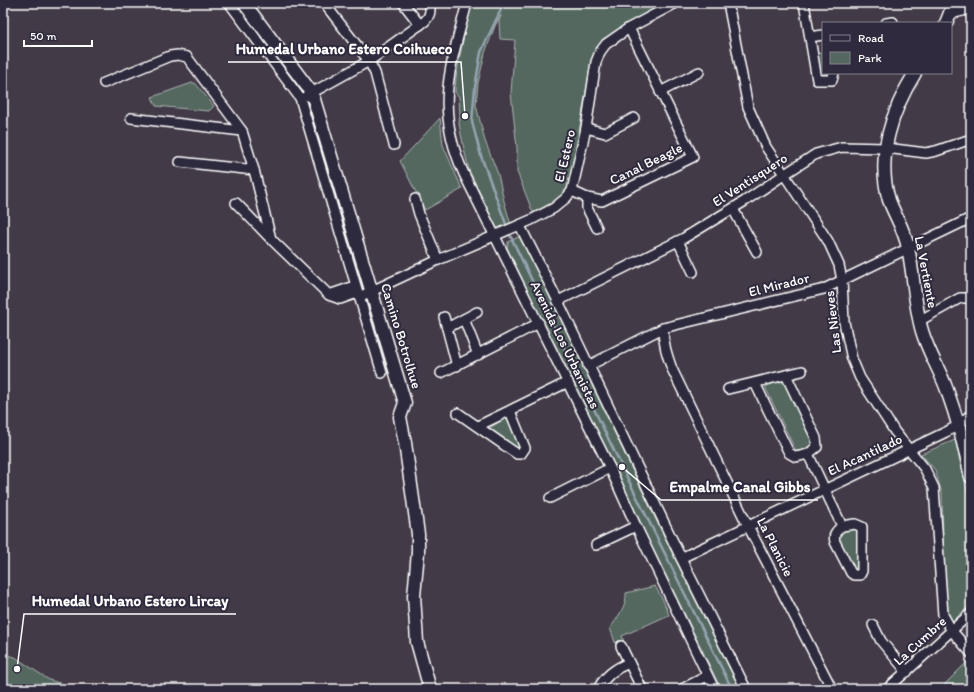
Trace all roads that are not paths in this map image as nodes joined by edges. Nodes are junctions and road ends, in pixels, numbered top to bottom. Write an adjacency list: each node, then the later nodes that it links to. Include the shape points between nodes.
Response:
1 (244, 3): 21 (street, Camino Botrolhue)
2 (324, 3): 16 (street)
3 (403, 3): 12 (street)
4 (430, 3): 12 (street, via 429,17)
5 (467, 3): 42 (street, Avenida Los Urbanistas, via 448,83 448,126 458,162)
6 (676, 3): 13 (street, El Estero)
7 (728, 3): 33 (street, Las Nieves, via 748,107 766,147)
8 (804, 3): 15 (street)
9 (230, 4): 23 (street, Camino Botrolhue)
10 (971, 9): 11 (street)
11 (950, 13)
12 (420, 25): 16 (street)
13 (629, 28): 22 (street, Canal Beagle); 26 (street, El Estero, via 606,44 600,52 596,62)
14 (822, 35): 15 (street)
15 (810, 37): 18 (street, via 817,80 832,80)
16 (369, 61): 21 (street); 29 (street, via 375,73)
17 (699, 72): 22 (street)
18 (834, 74)
19 (914, 74): 30 (street, La Vertiente, via 896,109)
20 (104, 83): 27 (street, via 170,56 182,56 187,58)
21 (312, 92): 23 (street); 51 (street, Camino Botrolhue)
22 (660, 92): 35 (street, Canal Beagle, via 693,157 602,201)
23 (300, 98): 50 (street, Camino Botrolhue)
24 (131, 118): 27 (street)
25 (634, 118): 26 (street, via 605,133)
26 (586, 128): 34 (street, El Estero)
27 (242, 131): 32 (street)
28 (971, 139): 30 (street, El Ventisquero, via 926,153)
29 (394, 146)
30 (886, 148): 33 (street, El Ventisquero, via 842,147 816,154); 45 (street, La Vertiente, via 886,187)
31 (180, 162): 32 (street)
32 (254, 170): 43 (street)
33 (785, 174): 38 (street, El Ventisquero); 49 (street, Las Nieves, via 828,241 839,265)
34 (572, 191): 35 (street, Canal Beagle); 40 (street, El Estero, via 554,208)
35 (587, 198): 41 (street, via 587,208)
36 (416, 199): 47 (street, via 418,214)
37 (236, 203): 43 (street)
38 (733, 209): 44 (street, El Ventisquero); 46 (street)
39 (971, 218): 45 (street, El Mirador)
40 (517, 227): 42 (street, El Estero); 54 (street, Avenida Los Urbanistas)
41 (597, 228)
42 (498, 235): 47 (street, El Estero); 59 (street, Avenida Los Urbanistas)
43 (271, 239): 52 (street)
44 (678, 241): 48 (street); 54 (street, El Ventisquero)
45 (908, 248): 49 (street, El Mirador); 58 (street, La Vertiente)
46 (757, 252)
47 (438, 260): 51 (street, El Estero)
48 (693, 272)
49 (842, 280): 61 (street, El Mirador, via 824,289); 77 (street, Las Nieves, via 844,322 852,359 860,378)
50 (357, 292): 51 (street, El Estero); 52 (street); 52 (street, via 340,299); 66 (street, Camino Botrolhue)
51 (372, 292): 96 (street, Camino Botrolhue, via 405,403 400,417 418,534 414,596 417,642)
52 (329, 295)
53 (971, 299): 58 (street, via 960,298)
54 (558, 301): 64 (street, Avenida Los Urbanistas)
55 (477, 312): 57 (street)
56 (444, 317): 60 (street)
57 (464, 319): 60 (street); 62 (street)
58 (920, 321): 75 (street, La Vertiente)
59 (539, 323): 62 (street); 69 (street, Avenida Los Urbanistas)
60 (447, 328): 63 (street)
61 (663, 328): 64 (street, El Mirador); 84 (street, La Planicie, via 666,354 672,369)
62 (478, 355): 63 (street)
63 (457, 366): 67 (street)
64 (588, 366): 87 (street, Avenida Los Urbanistas)
65 (802, 371): 68 (street)
66 (382, 373)
67 (440, 373)
68 (786, 375): 70 (street); 78 (street, via 816,438 817,446)
69 (568, 382): 72 (street); 79 (street, Avenida Los Urbanistas)
70 (755, 383): 71 (street); 78 (street, via 789,453 796,457)
71 (728, 389)
72 (510, 411): 76 (street); 76 (street, via 525,448 521,454 516,454)
73 (458, 413): 76 (street)
74 (971, 414): 75 (street, El Acantilado)
75 (959, 425): 77 (street, El Acantilado); 80 (street, La Vertiente)
76 (478, 426)
77 (909, 450): 81 (street, El Acantilado); 90 (street, Las Nieves, via 925,469 934,488 943,615)
78 (808, 454): 81 (street)
79 (610, 468): 82 (street); 83 (street, Avenida Los Urbanistas)
80 (971, 477)
81 (824, 489): 84 (street, El Acantilado); 85 (street)
82 (550, 498)
83 (636, 526): 86 (street); 95 (street, Avenida Los Urbanistas)
84 (748, 526): 87 (street, El Acantilado); 102 (street, La Planicie)
85 (842, 526): 85 (street, via 836,532 835,542 851,572 860,575 862,527 854,524)
86 (596, 545)
87 (681, 558): 101 (street, Avenida Los Urbanistas)
88 (971, 613): 90 (street, La Cumbre)
89 (873, 625): 94 (street, via 881,641)
90 (952, 631): 92 (street, Las Nieves); 94 (street, La Cumbre)
91 (620, 646): 93 (street)
92 (971, 653)
93 (629, 663): 97 (street, via 609,675); 98 (street)
94 (907, 672): 103 (street, La Cumbre)
95 (707, 676): 99 (street); 100 (street, Avenida Los Urbanistas)
96 (430, 689)
97 (598, 689)
98 (642, 689)
99 (682, 689)
100 (714, 689)
101 (746, 689)
102 (832, 689)
103 (887, 689)

